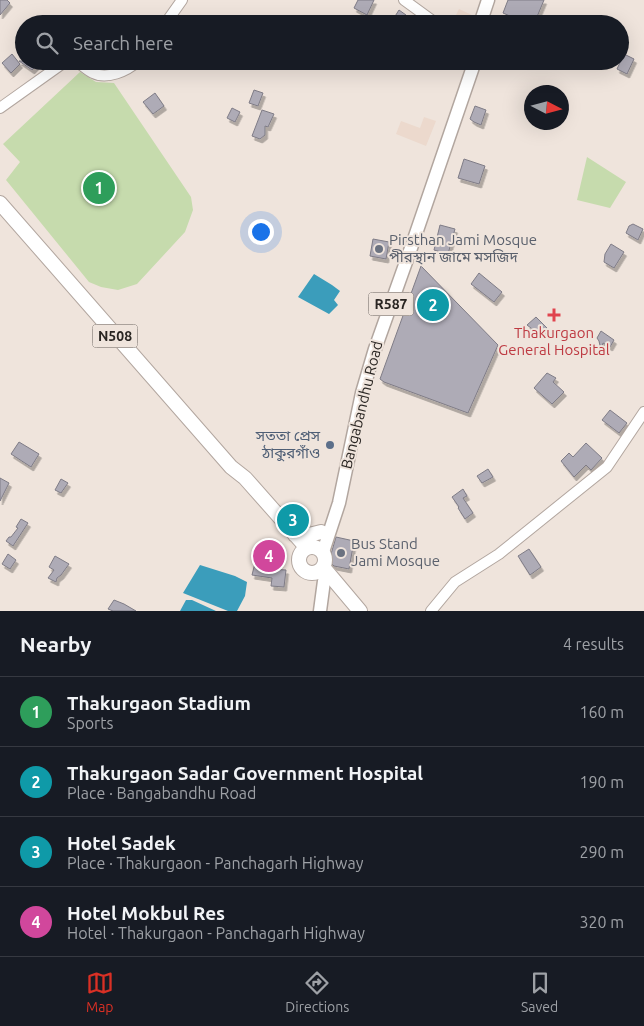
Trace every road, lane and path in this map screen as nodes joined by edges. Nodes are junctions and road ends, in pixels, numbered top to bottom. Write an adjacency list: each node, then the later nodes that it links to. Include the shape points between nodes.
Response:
1 (182, 0): 5 (street)
2 (404, 0): 6 (street)
3 (488, 0): 7 (main road)
4 (496, 0): 8 (main road)
5 (171, 15)
6 (425, 15)
7 (483, 15)
8 (491, 15)
9 (53, 70): 14 (street)
10 (90, 70): 11 (street, via 101,76)
11 (123, 70)
12 (464, 70): 18 (main road, Bangabandhu Road / R587, via 367,347)
13 (472, 70): 20 (main road, Bangabandhu Road / R587, via 375,349 362,393 339,502)
14 (0, 108)
15 (0, 203): 17 (highway, N508)
16 (644, 412): 25 (street, via 607,467 499,554 455,582)
17 (231, 467): 19 (highway, N508, via 245,478); 20 (highway, N508, via 238,482)
18 (321, 532): 19 (highway); 20 (main road, Bangabandhu Road / R587)
19 (295, 534): 20 (highway, N508)
20 (311, 550): 21 (highway, via 325,557); 21 (highway, N508, via 299,560 301,566 305,571)
21 (321, 573): 22 (main road); 23 (highway, N508); 24 (highway, N508)
22 (320, 611)
23 (351, 611)
24 (360, 611)
25 (431, 611)

